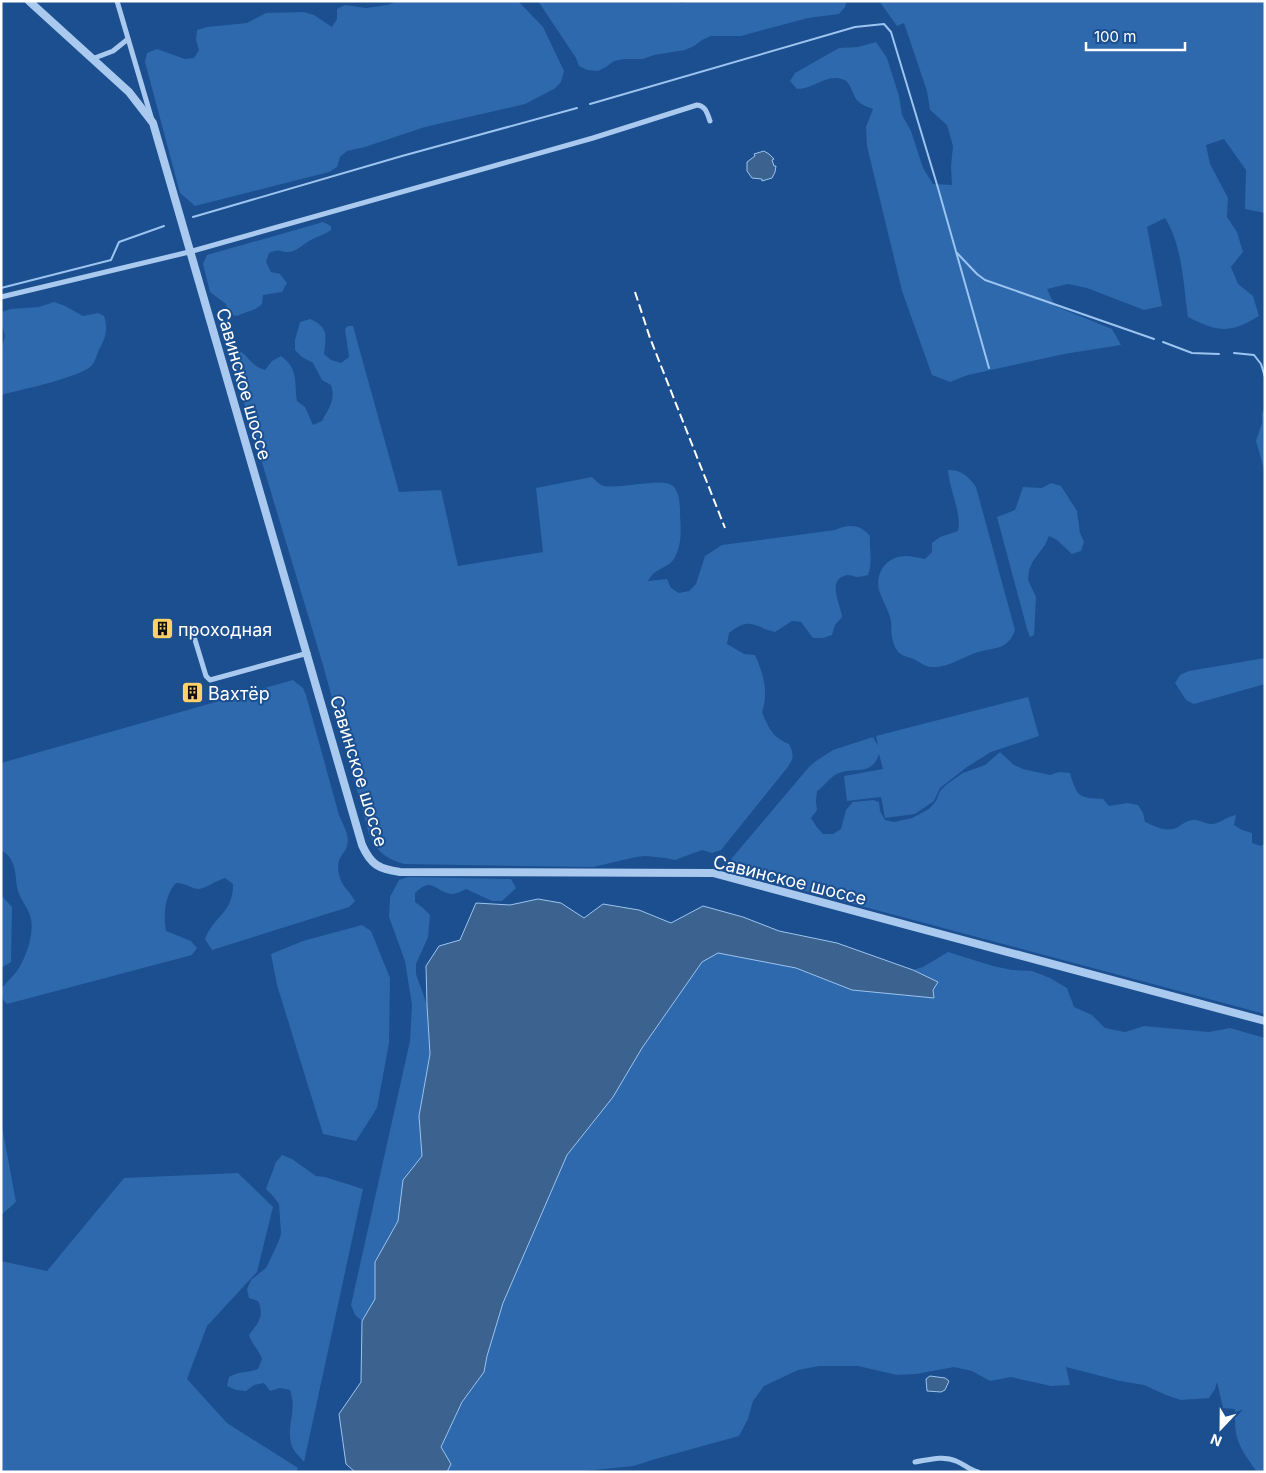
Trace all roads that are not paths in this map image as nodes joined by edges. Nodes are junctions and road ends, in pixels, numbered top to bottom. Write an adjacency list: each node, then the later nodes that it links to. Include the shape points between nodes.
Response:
1 (28, 1): 4 (street, Савинское шоссе)
2 (117, 1): 3 (street)
3 (128, 39): 4 (street, via 114,50); 6 (street)
4 (92, 59): 6 (street, Савинское шоссе, via 129,92)
5 (710, 121): 7 (street, via 706,110 697,105 592,138)
6 (153, 123): 7 (street, Савинское шоссе)
7 (189, 252): 8 (street); 10 (street, Савинское шоссе)
8 (1, 297)
9 (192, 630): 10 (street, via 210,680)
10 (308, 653): 11 (street, Савинское шоссе, via 362,845 366,855 379,867 400,872 713,873)
11 (1265, 1021)
12 (915, 1462): 13 (street, via 941,1458 956,1460)
13 (978, 1472)

